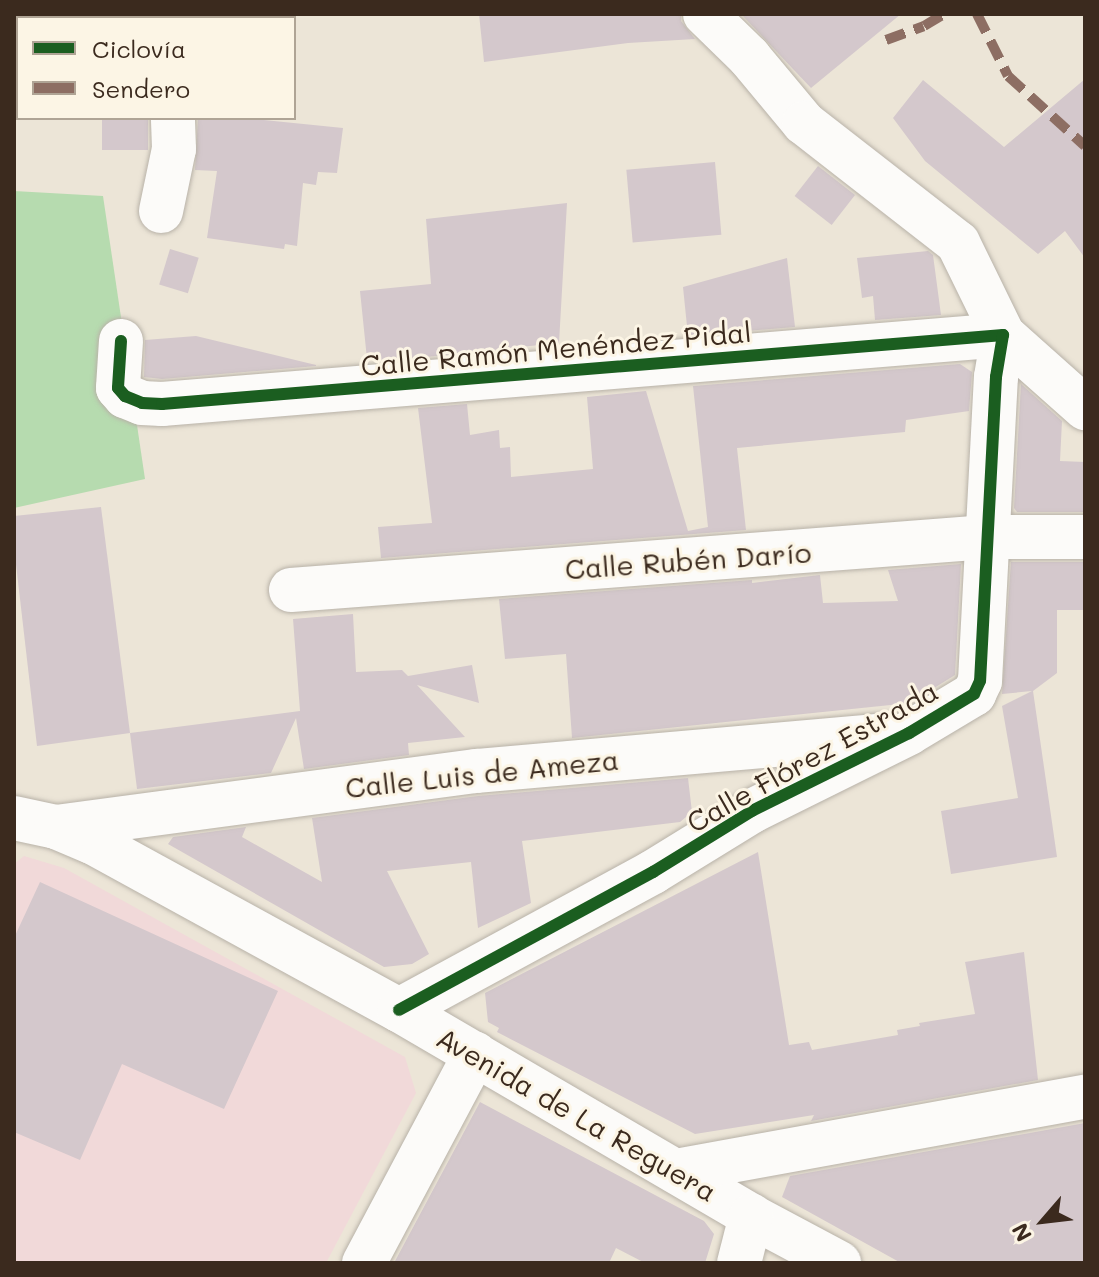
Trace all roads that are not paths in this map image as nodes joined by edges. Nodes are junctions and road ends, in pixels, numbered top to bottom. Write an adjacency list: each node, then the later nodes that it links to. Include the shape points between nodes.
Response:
1 (705, 14): 4 (street, via 804,123 958,243)
2 (173, 120): 3 (street, via 174,149)
3 (161, 211)
4 (1003, 335): 5 (street, Calle Ramón Menéndez Pidal, via 162,404 142,403 118,388); 6 (street); 7 (street, Calle Flórez Estrada)
5 (121, 341)
6 (1085, 408)
7 (987, 537): 8 (street, Calle Rubén Darío); 9 (street, Calle Rubén Darío); 10 (street, Calle Flórez Estrada, via 980,681 974,694)
8 (1085, 537)
9 (291, 590)
10 (909, 733): 12 (street, Calle Luis de Ameza, via 477,771); 13 (street, Calle Flórez Estrada, via 752,811 653,872)
11 (14, 818): 12 (street, Avenida de La Reguera)
12 (56, 827): 13 (street, Avenida de La Reguera)
13 (399, 1010): 14 (street, Avenida de La Reguera)
14 (475, 1054): 16 (street, Avenida de La Reguera); 18 (street)
15 (1085, 1097): 16 (street)
16 (676, 1171): 17 (street, Avenida de La Reguera)
17 (751, 1216): 19 (street); 20 (street, Avenida de La Reguera)
18 (364, 1263)
19 (739, 1263)
20 (839, 1263)

